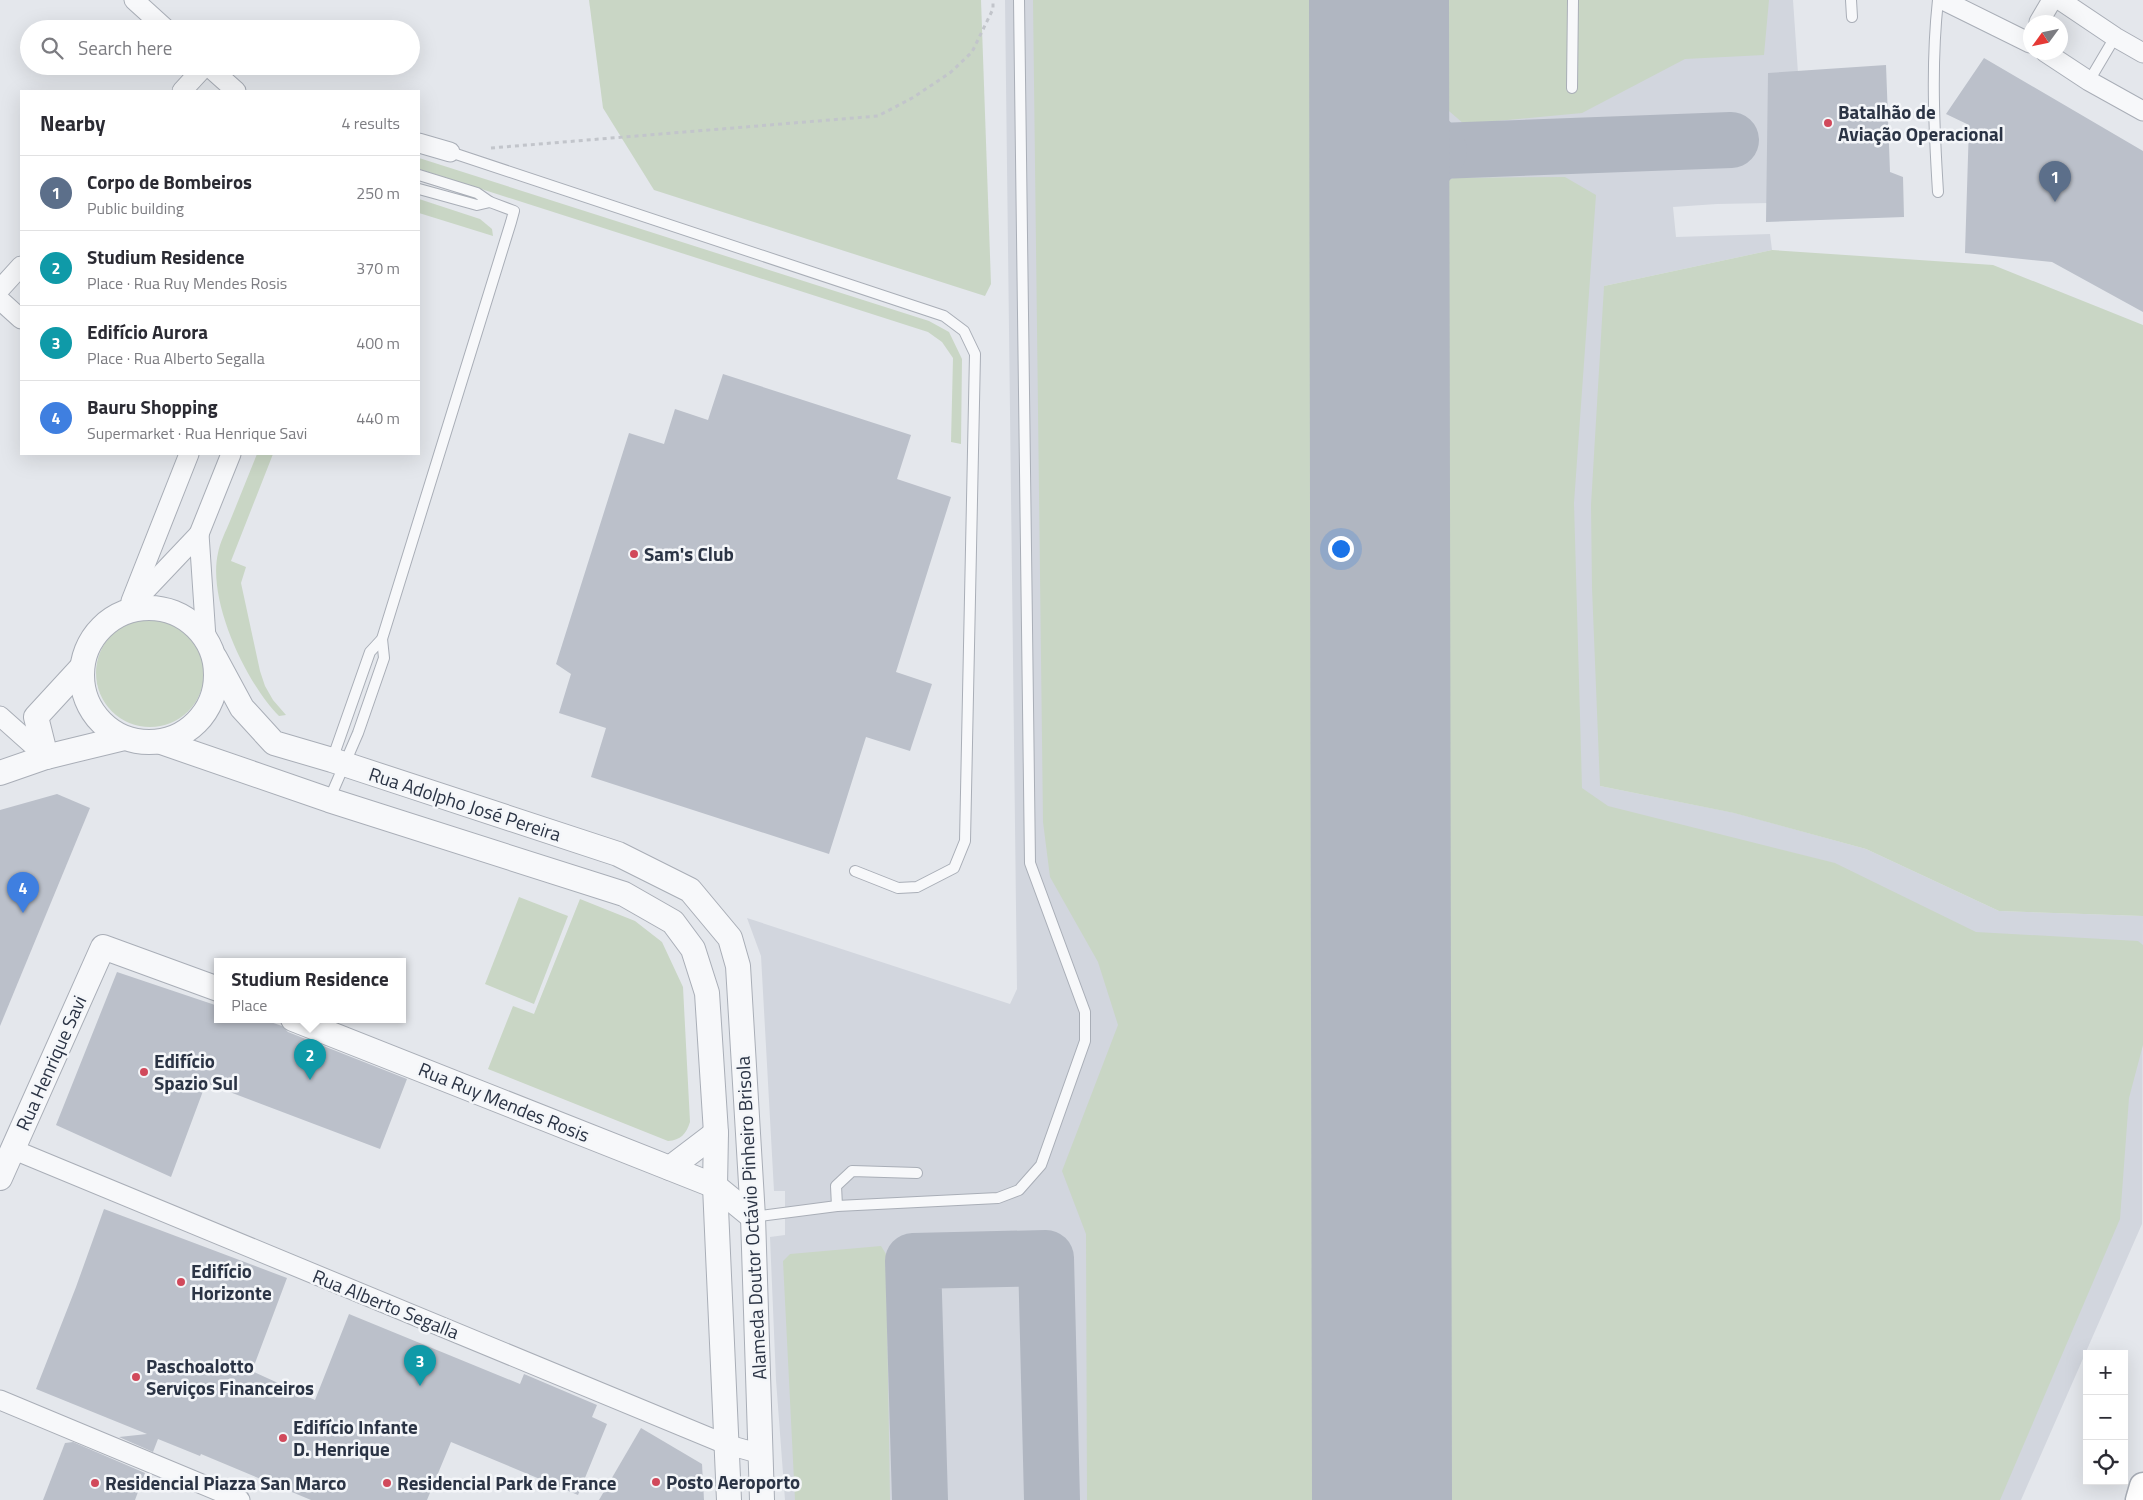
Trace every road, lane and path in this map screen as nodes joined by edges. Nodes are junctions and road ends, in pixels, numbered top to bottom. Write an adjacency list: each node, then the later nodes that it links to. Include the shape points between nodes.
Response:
1 (134, 0): 12 (street)
2 (993, 0): 25 (path, via 993,9 972,52 951,72 878,116)
3 (1019, 0): 60 (lane, via 1030,862 1085,1012 1085,1041 1041,1165 1019,1190 998,1198)
4 (1573, 0): 20 (lane)
5 (1851, 0): 11 (lane)
6 (1938, 0): 29 (lane, via 1934,32 1933,113)
7 (1943, 0): 13 (street)
8 (2052, 0): 10 (street)
9 (2060, 0): 14 (street)
10 (2043, 15)
11 (1852, 17)
12 (156, 20)
13 (2023, 37)
14 (2115, 38): 15 (street); 19 (lane)
15 (2143, 53)
16 (2057, 60): 19 (street)
17 (198, 75): 21 (street)
18 (217, 75): 22 (street)
19 (2090, 81): 23 (street)
20 (1572, 88)
21 (183, 90)
22 (235, 90)
23 (2143, 111)
24 (420, 143): 26 (street)
25 (490, 148)
26 (450, 152): 49 (lane, via 944,316 964,331 975,354 965,841 954,868 917,887 898,888)
27 (420, 175): 30 (lane, via 477,193)
28 (420, 190): 30 (lane, via 477,205)
29 (1938, 192)
30 (490, 202): 39 (lane, via 514,211)
31 (20, 267): 32 (street)
32 (0, 290)
33 (0, 300): 34 (street)
34 (20, 318)
35 (231, 455): 37 (street)
36 (182, 458): 38 (street)
37 (199, 534): 38 (street); 40 (street)
38 (126, 612): 40 (street, via 146,607 169,610 190,621); 41 (street, via 108,621 95,634 86,650)
39 (382, 639): 46 (lane, via 370,652); 46 (lane, via 384,658 358,733)
40 (210, 648): 44 (street, via 217,680 212,702 200,721 182,734); 46 (street, Rua Adolpho José Pereira, via 242,708 274,743)
41 (82, 667): 43 (street, via 83,689 91,709 105,726); 45 (street, via 36,717)
42 (0, 716): 45 (street)
43 (124, 738): 44 (street); 45 (street)
44 (161, 742): 48 (street, Rua Adolpho José Pereira)
45 (46, 757): 47 (street)
46 (338, 762): 48 (lane); 50 (street, Rua Adolpho José Pereira, via 618,854 690,890)
47 (0, 773)
48 (329, 800): 51 (street, Rua Adolpho José Pereira, via 624,894 673,922)
49 (855, 871)
50 (730, 938): 61 (street, Alameda Doutor Octávio Pinheiro Brisola, via 738,966)
51 (693, 950): 54 (street, Alameda Doutor Octávio Pinheiro Brisola, via 707,993)
52 (214, 988): 55 (street, Rua Henrique Savi, via 103,947)
53 (303, 1023): 56 (street, Rua Ruy Mendes Rosis)
54 (716, 1133): 56 (street); 59 (street, Alameda Doutor Octávio Pinheiro Brisola)
55 (12, 1149): 58 (street, Rua Henrique Savi); 63 (street, Rua Alberto Segalla)
56 (670, 1168): 59 (street, Rua Ruy Mendes Rosis)
57 (916, 1173): 60 (lane, via 852,1171 836,1186)
58 (0, 1178)
59 (715, 1186): 61 (street, Rua Ruy Mendes Rosis); 63 (street, Alameda Doutor Octávio Pinheiro Brisola)
60 (837, 1206): 61 (lane)
61 (753, 1217): 64 (street, Alameda Doutor Octávio Pinheiro Brisola)
62 (0, 1400): 66 (street)
63 (726, 1444): 64 (street, Rua Alberto Segalla); 67 (street, Alameda Doutor Octávio Pinheiro Brisola)
64 (761, 1454): 68 (street, Alameda Doutor Octávio Pinheiro Brisola)
65 (2143, 1486): 69 (main road)
66 (240, 1500)
67 (729, 1500)
68 (762, 1500)
69 (2138, 1500)

